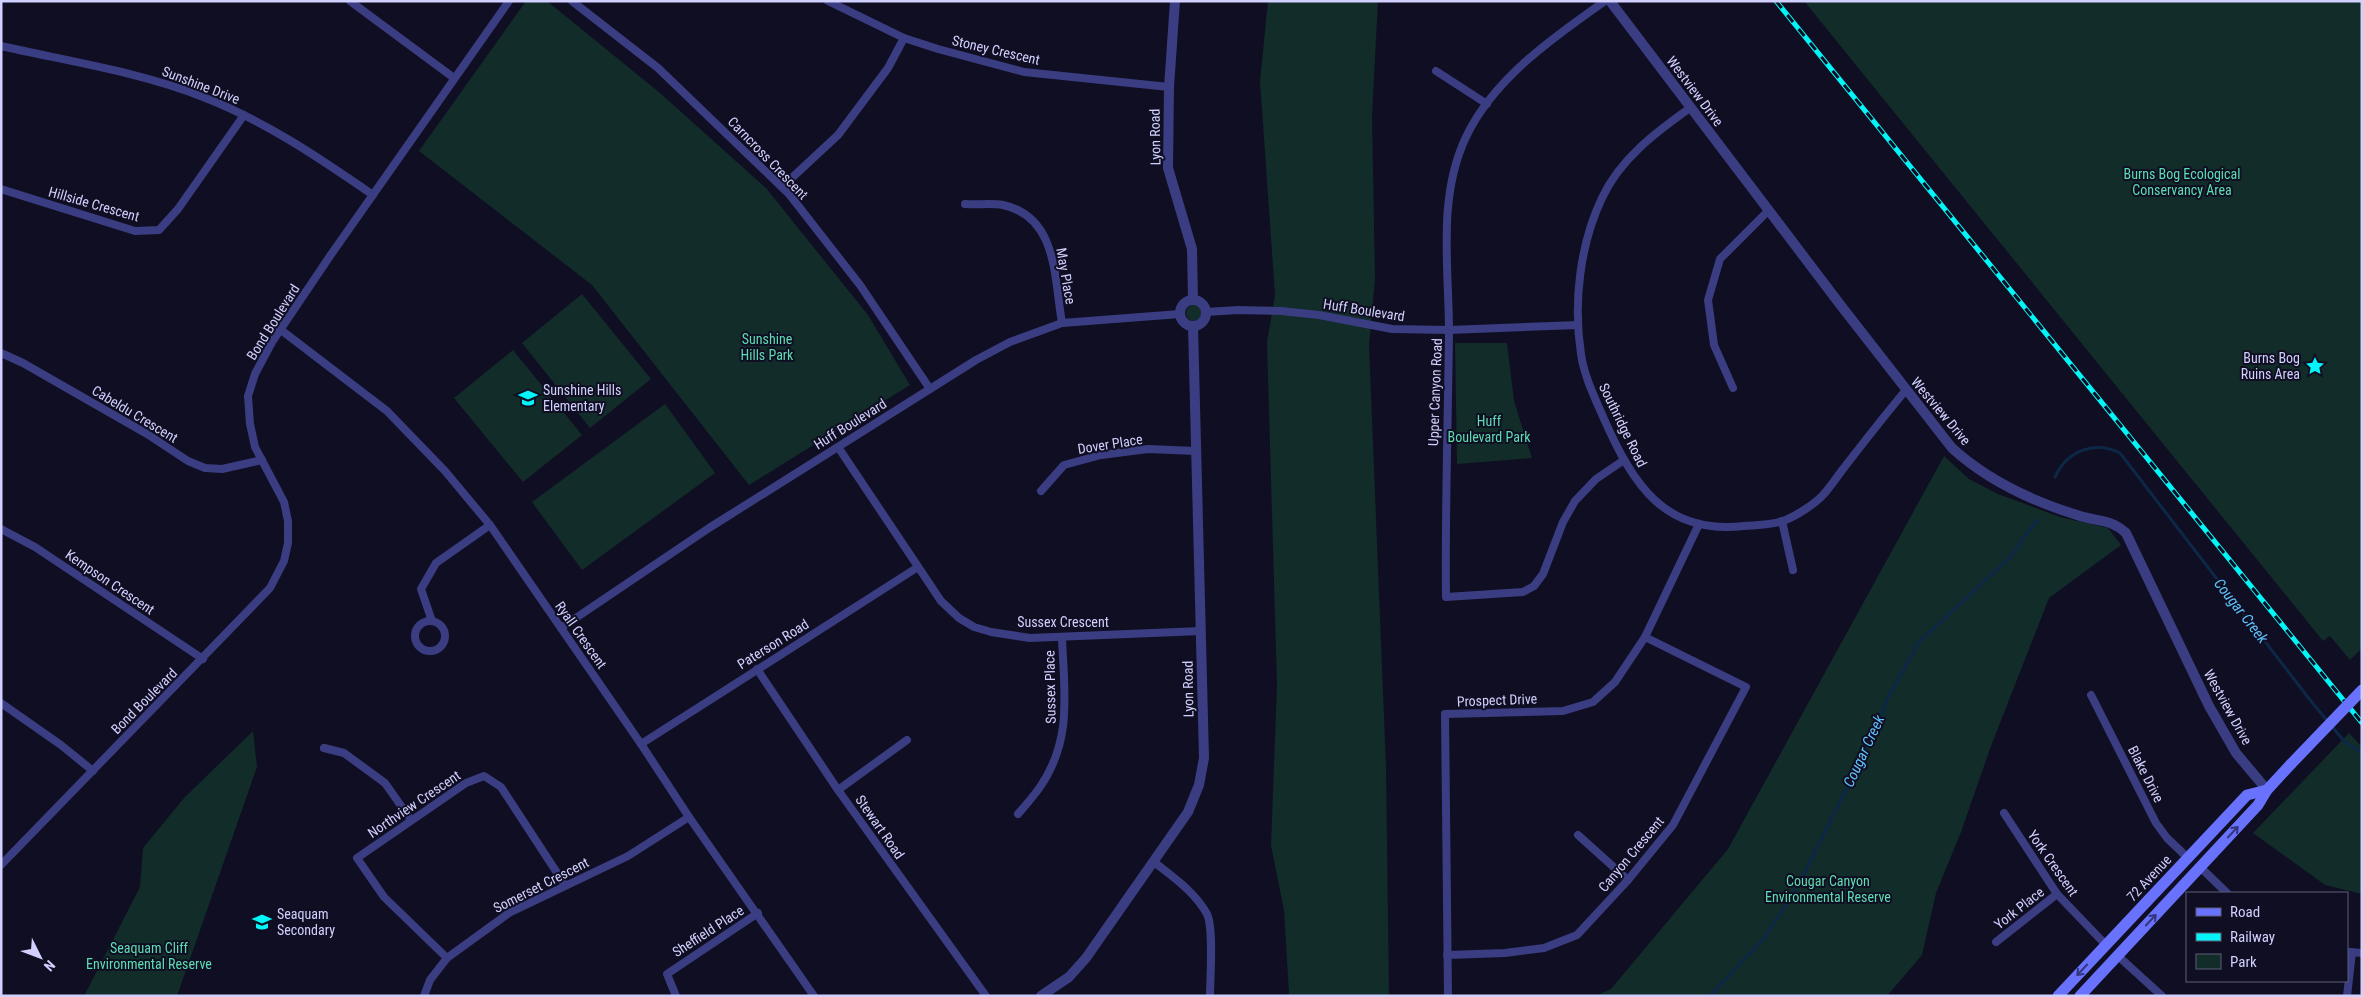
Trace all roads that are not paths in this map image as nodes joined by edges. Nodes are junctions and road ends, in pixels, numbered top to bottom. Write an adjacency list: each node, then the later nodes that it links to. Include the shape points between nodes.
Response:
1 (350, 1): 11 (street)
2 (509, 1): 11 (street, Bond Boulevard)
3 (572, 1): 16 (street, Carncross Crescent, via 658,68)
4 (828, 1): 8 (street, Stoney Crescent)
5 (1175, 1): 12 (street, Lyon Road)
6 (1605, 1): 13 (street, Upper Canyon Road, via 1550,41)
7 (1610, 1): 14 (street, Westview Drive)
8 (904, 38): 12 (street, Stoney Crescent, via 1024,72); 16 (street, via 888,68 838,135)
9 (1, 46): 15 (street, Sunshine Drive, via 144,78 202,96)
10 (1436, 72): 13 (street)
11 (454, 78): 18 (street, Bond Boulevard)
12 (1169, 87): 21 (street, Lyon Road, via 1168,168 1192,249)
13 (1487, 104): 28 (street, Upper Canyon Road, via 1466,137 1454,171 1447,233)
14 (1690, 108): 20 (street, Westview Drive); 25 (street, Southridge Road, via 1638,148 1602,196 1590,227 1579,293)
15 (244, 115): 17 (street, Hillside Crescent, via 178,209 159,230 134,231); 18 (street, Sunshine Drive, via 301,145)
16 (782, 188): 31 (street, Carncross Crescent, via 860,285)
17 (1, 189)
18 (373, 195): 27 (street, Bond Boulevard)
19 (965, 204): 24 (street, May Place, via 1003,205 1025,214 1040,226 1050,246)
20 (1769, 210): 30 (street, via 1720,258 1708,300 1714,345); 32 (street, Westview Drive)
21 (1193, 300): 22 (street, via 1201,303); 23 (street, via 1182,306)
22 (1206, 312): 26 (street, via 1202,322); 28 (street, Huff Boulevard, via 1282,312 1319,315 1392,329)
23 (1180, 314): 24 (street, Huff Boulevard); 26 (street, via 1183,322)
24 (1062, 323): 31 (street, Huff Boulevard, via 1010,342)
25 (1578, 325): 28 (street, Huff Boulevard); 36 (street, Southridge Road, via 1581,355 1592,392)
26 (1193, 326): 34 (street, Lyon Road)
27 (281, 330): 35 (street, Bond Boulevard, via 255,374 248,396 250,424); 40 (street, Ryall Crescent, via 387,411 445,471)
28 (1449, 330): 36 (street, Upper Canyon Road, via 1446,597 1523,592 1534,586 1543,574 1563,522 1575,501 1596,479)
29 (1, 353): 35 (street, Cabeldu Crescent, via 204,468 222,469)
30 (1733, 388)
31 (930, 389): 33 (street, Huff Boulevard)
32 (1906, 390): 38 (street, Southridge Road, via 1819,499); 59 (street, Westview Drive, via 1952,448 1970,465 1992,479 2077,515 2109,521 2126,532 2209,706 2236,753)
33 (838, 447): 42 (street, Sussex Crescent); 45 (street, Huff Boulevard, via 709,528)
34 (1195, 451): 37 (street, Dover Place, via 1148,449 1101,455 1064,465); 46 (street, Lyon Road)
35 (262, 460): 49 (street, Bond Boulevard, via 284,502 288,521 284,561 270,588)
36 (1624, 460): 39 (street, Southridge Road, via 1645,493 1672,514)
37 (1041, 491)
38 (1782, 521): 39 (street, Southridge Road, via 1727,528); 43 (street)
39 (1699, 524): 47 (street, Prospect Drive)
40 (490, 525): 44 (street, via 436,563 421,589); 45 (street, Ryall Crescent)
41 (1, 528): 49 (street, Kempson Crescent, via 35,547)
42 (918, 567): 48 (street, Sussex Crescent, via 941,601 974,627 1030,638); 50 (street, Paterson Road)
43 (1792, 570)
44 (432, 621): 44 (street, via 422,622 415,630 415,640 426,651 440,648 445,639 444,629)
45 (561, 628): 55 (street, Ryall Crescent)
46 (1201, 631): 48 (street, Sussex Crescent); 66 (street, Lyon Road, via 1204,758 1199,786 1188,812)
47 (1645, 636): 69 (street, Canyon Crescent, via 1746,687 1673,826); 78 (street, Prospect Drive, via 1615,682 1593,702 1563,711 1445,714)
48 (1062, 637): 61 (street, Sussex Place, via 1065,722 1060,744 1040,788)
49 (203, 659): 57 (street, Bond Boulevard)
50 (757, 669): 55 (street, Paterson Road); 58 (street, Stewart Road)
51 (2362, 690): 59 (main road, 72 Avenue, bridge)
52 (2091, 695): 65 (street, Blake Drive, via 2156,823)
53 (1, 703): 57 (street, via 62,745)
54 (907, 740): 58 (street)
55 (641, 744): 62 (street, Ryall Crescent)
56 (324, 748): 63 (street, via 344,753 385,783)
57 (93, 772): 67 (street, Bond Boulevard)
58 (838, 790): 86 (street, Stewart Road)
59 (2267, 790): 65 (main road, 72 Avenue, via 2247,795); 68 (main road, 72 Avenue, one-way to 59, via 2258,805)
60 (2004, 813): 72 (street, York Crescent)
61 (1018, 814)
62 (689, 817): 70 (street, Somerset Crescent, via 628,856); 73 (street, Ryall Crescent)
63 (411, 820): 70 (street, Northview Crescent, via 466,783 484,776 501,787); 80 (street, Northview Crescent, via 357,858 384,897)
64 (1578, 835): 69 (street)
65 (2188, 858): 75 (main road, 72 Avenue)
66 (1154, 862): 87 (street, Lyon Road, via 1086,958 1069,977); 88 (street, via 1187,888 1207,915)
67 (1, 865)
68 (2200, 868): 71 (street); 79 (main road, 72 Avenue, one-way to 68)
69 (1628, 880): 78 (street, Canyon Crescent, via 1577,935 1544,948)
70 (565, 885): 80 (street, Somerset Crescent, via 509,913)
71 (2226, 892)
72 (2057, 894): 74 (street, York Place); 75 (street, York Crescent)
73 (758, 913): 84 (street, Sheffield Place, via 666,974); 85 (street, Ryall Crescent)
74 (1996, 942)
75 (2106, 945): 90 (main road, 72 Avenue, one-way to 90)
76 (2349, 952): 77 (street); 81 (street)
77 (2362, 953)
78 (1447, 955): 89 (street, Prospect Drive)
79 (2118, 956): 91 (main road, 72 Avenue); 92 (street)
80 (447, 958): 83 (street, Somerset Crescent, via 430,980)
81 (2348, 974)
82 (2348, 982): 93 (street)
83 (424, 996)
84 (676, 996)
85 (814, 996)
86 (986, 996)
87 (1041, 996)
88 (1210, 996)
89 (1448, 996)
90 (2058, 996)
91 (2080, 996)
92 (2162, 996)
93 (2347, 996)

